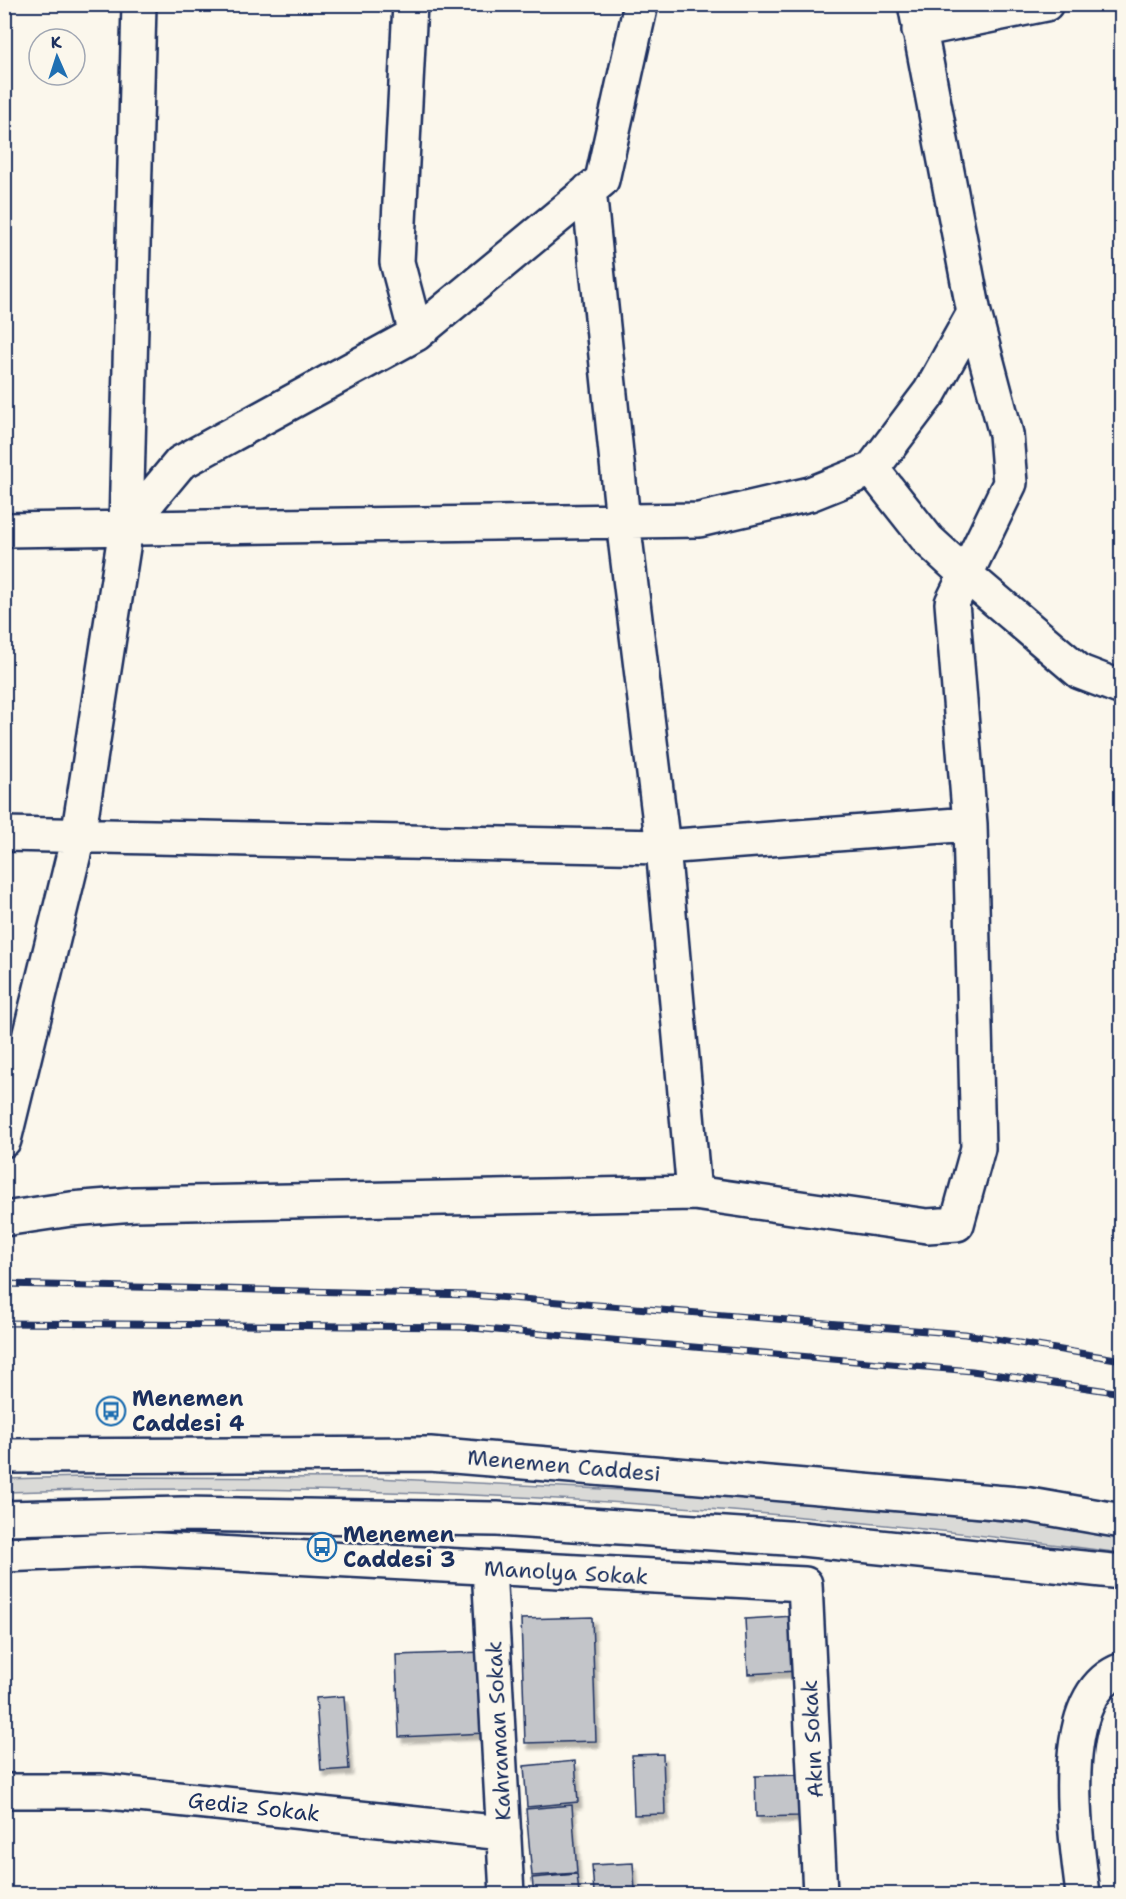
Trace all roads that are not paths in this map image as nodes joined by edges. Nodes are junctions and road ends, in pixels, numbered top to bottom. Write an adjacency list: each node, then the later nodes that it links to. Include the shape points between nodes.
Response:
1 (139, 4): 11 (main road)
2 (410, 4): 8 (main road, via 397,262)
3 (641, 4): 6 (main road, via 602,180)
4 (1046, 4): 5 (main road)
5 (917, 17): 7 (main road)
6 (589, 190): 8 (main road); 10 (main road)
7 (974, 313): 9 (main road, via 930,392); 13 (main road, via 1006,434 1010,483)
8 (416, 334): 11 (main road, via 180,463)
9 (872, 469): 10 (main road, via 810,494 699,520); 13 (main road, via 928,540)
10 (623, 521): 11 (main road); 18 (main road)
11 (126, 528): 12 (main road); 17 (main road)
12 (4, 530)
13 (965, 574): 14 (main road, via 1080,672); 15 (main road, via 952,603)
14 (1122, 688)
15 (970, 824): 18 (main road); 20 (main road, via 978,1148 957,1224 927,1226)
16 (4, 834): 17 (main road)
17 (78, 837): 18 (main road); 19 (main road)
18 (663, 847): 20 (main road)
19 (4, 1140)
20 (694, 1193): 21 (main road, via 134,1204)
21 (4, 1219)
22 (4, 1456): 24 (main road, Menemen Caddesi, via 430,1454 1030,1505)
23 (4, 1518): 27 (main road, via 183,1514 497,1519 802,1539)
24 (1122, 1521)
25 (4, 1555): 26 (main road, Manolya Sokak, via 140,1549)
26 (489, 1568): 28 (main road, Manolya Sokak); 31 (main road, Kahraman Sokak)
27 (1122, 1572)
28 (805, 1584): 33 (main road, Akın Sokak)
29 (1114, 1673): 34 (main road, via 1087,1701 1075,1742 1076,1828)
30 (4, 1791): 31 (main road, Gediz Sokak, via 100,1791)
31 (504, 1833): 32 (main road, Kahraman Sokak)
32 (507, 1894)
33 (820, 1894)
34 (1083, 1894)

